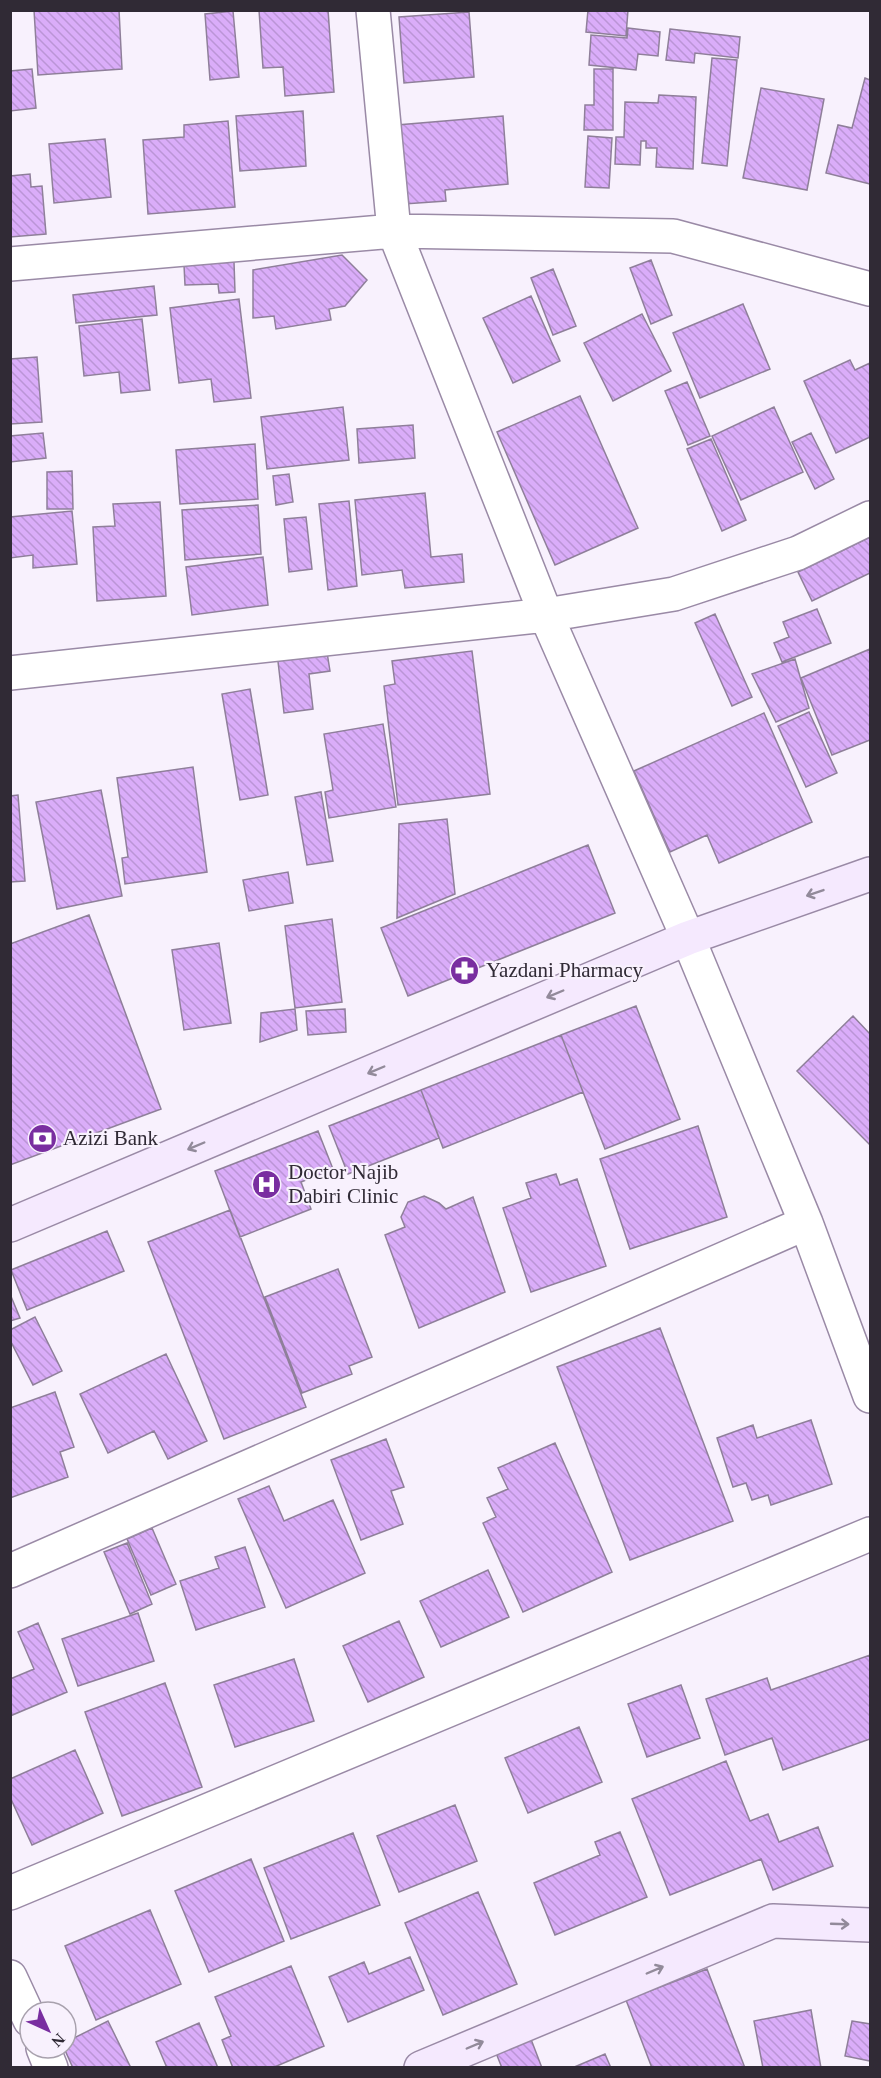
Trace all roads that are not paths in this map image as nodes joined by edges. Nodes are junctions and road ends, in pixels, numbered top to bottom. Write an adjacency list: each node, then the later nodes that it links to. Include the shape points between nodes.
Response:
1 (373, 10): 2 (street)
2 (394, 231): 3 (street); 4 (street, via 673,236); 6 (street)
3 (10, 264)
4 (870, 289)
5 (870, 518): 6 (street, via 798,553 674,594)
6 (546, 615): 7 (street); 9 (street)
7 (10, 673)
8 (870, 874): 9 (main road, one-way to 9)
9 (688, 938): 10 (street); 11 (main road, one-way to 11)
10 (806, 1223): 12 (street); 14 (street)
11 (10, 1225)
12 (870, 1396)
13 (870, 1534): 15 (street)
14 (10, 1571)
15 (10, 1893)
16 (870, 1925): 19 (main road, one-way to 16, via 773,1921)
17 (10, 1977): 18 (street)
18 (21, 2000)
19 (421, 2067)

